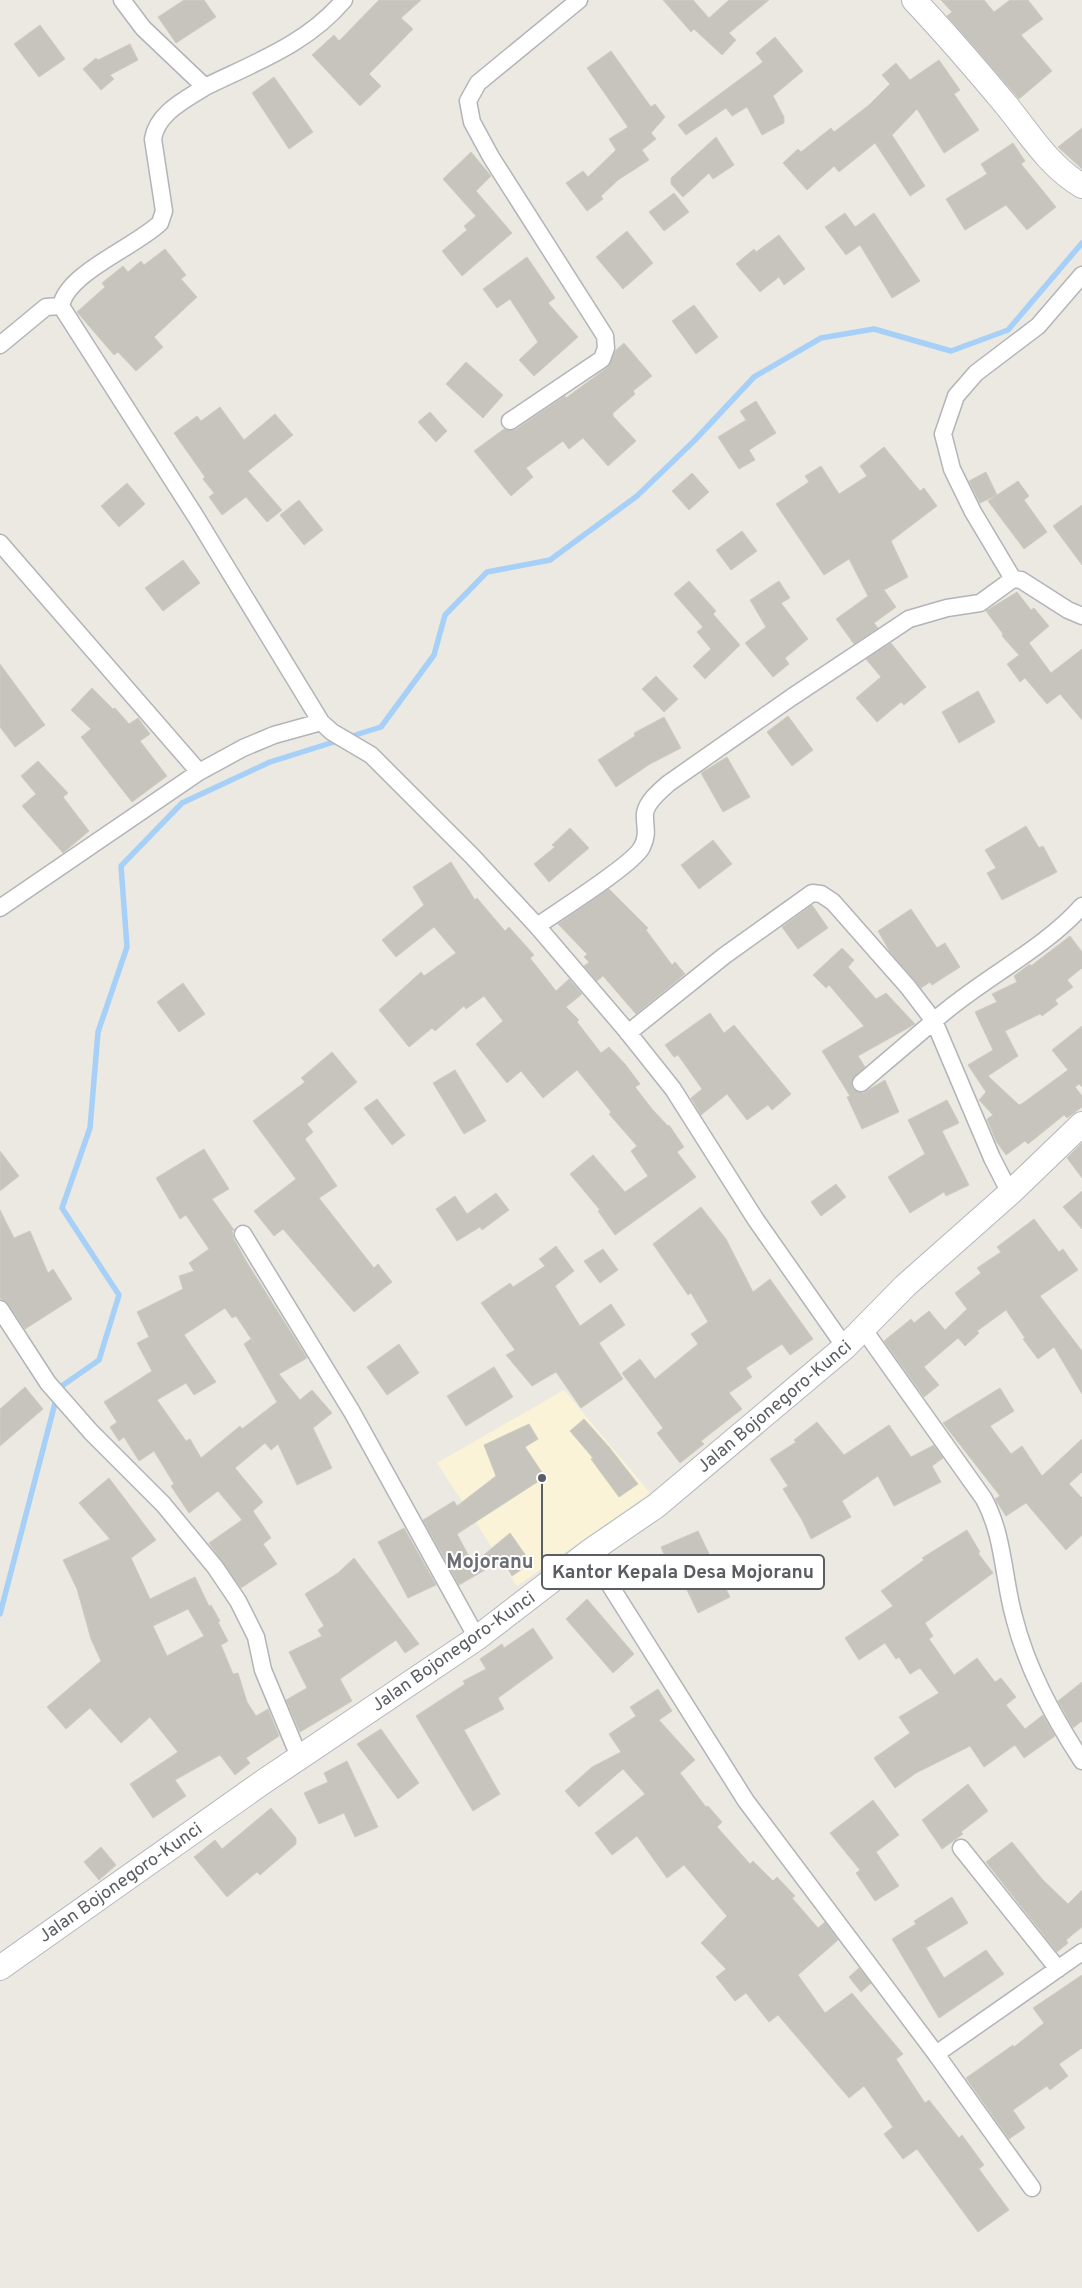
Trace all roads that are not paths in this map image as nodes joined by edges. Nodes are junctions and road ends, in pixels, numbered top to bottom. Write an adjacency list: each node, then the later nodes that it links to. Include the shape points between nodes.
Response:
1 (122, 0): 5 (street, via 143,28)
2 (344, 0): 5 (street, via 295,44)
3 (579, 0): 10 (street, via 478,83 468,101 472,122 491,157 605,336 606,348 602,359)
4 (914, 0): 6 (main road, via 1048,159)
5 (205, 86): 8 (street, via 163,116 154,130 164,211 160,222 74,282 62,297)
6 (1082, 186)
7 (1082, 275): 12 (street, via 1038,326 971,379 956,396 943,434 952,469)
8 (61, 306): 9 (street, via 46,307); 14 (street)
9 (0, 345)
10 (510, 421)
11 (0, 543): 15 (street)
12 (1013, 579): 13 (street, via 1021,580); 18 (street, via 980,603 909,619 669,783 655,795 645,812 647,829 642,848 616,871)
13 (1082, 616)
14 (327, 727): 15 (street, via 274,735); 18 (street, via 372,756)
15 (199, 772): 17 (street)
16 (1082, 906): 19 (street, via 1067,923 981,983)
17 (0, 908)
18 (537, 926): 20 (street)
19 (934, 1021): 20 (street, via 833,902 821,894 812,893 724,956); 21 (street); 23 (street)
20 (628, 1033): 27 (street, via 677,1095 756,1220)
21 (861, 1083)
22 (1082, 1124): 23 (main road, Jalan Bojonegoro-Kunci)
23 (1010, 1193): 26 (main road, Jalan Bojonegoro-Kunci, via 905,1286)
24 (243, 1234): 29 (street, via 352,1412)
25 (0, 1310): 30 (street, via 48,1382 163,1504 215,1567 238,1601 256,1637 263,1670)
26 (864, 1330): 27 (main road, Jalan Bojonegoro-Kunci); 31 (street, via 993,1516 1020,1640 1047,1702)
27 (845, 1347): 28 (main road, Jalan Bojonegoro-Kunci, via 656,1506)
28 (589, 1552): 29 (main road, Jalan Bojonegoro-Kunci); 36 (street, via 746,1801)
29 (478, 1638): 30 (main road, Jalan Bojonegoro-Kunci)
30 (300, 1759): 34 (main road, Jalan Bojonegoro-Kunci, via 255,1787)
31 (1082, 1761)
32 (961, 1848): 35 (street)
33 (1082, 1952): 35 (street)
34 (0, 1968)
35 (1058, 1969): 36 (street)
36 (936, 2054): 37 (street)
37 (1032, 2188)

